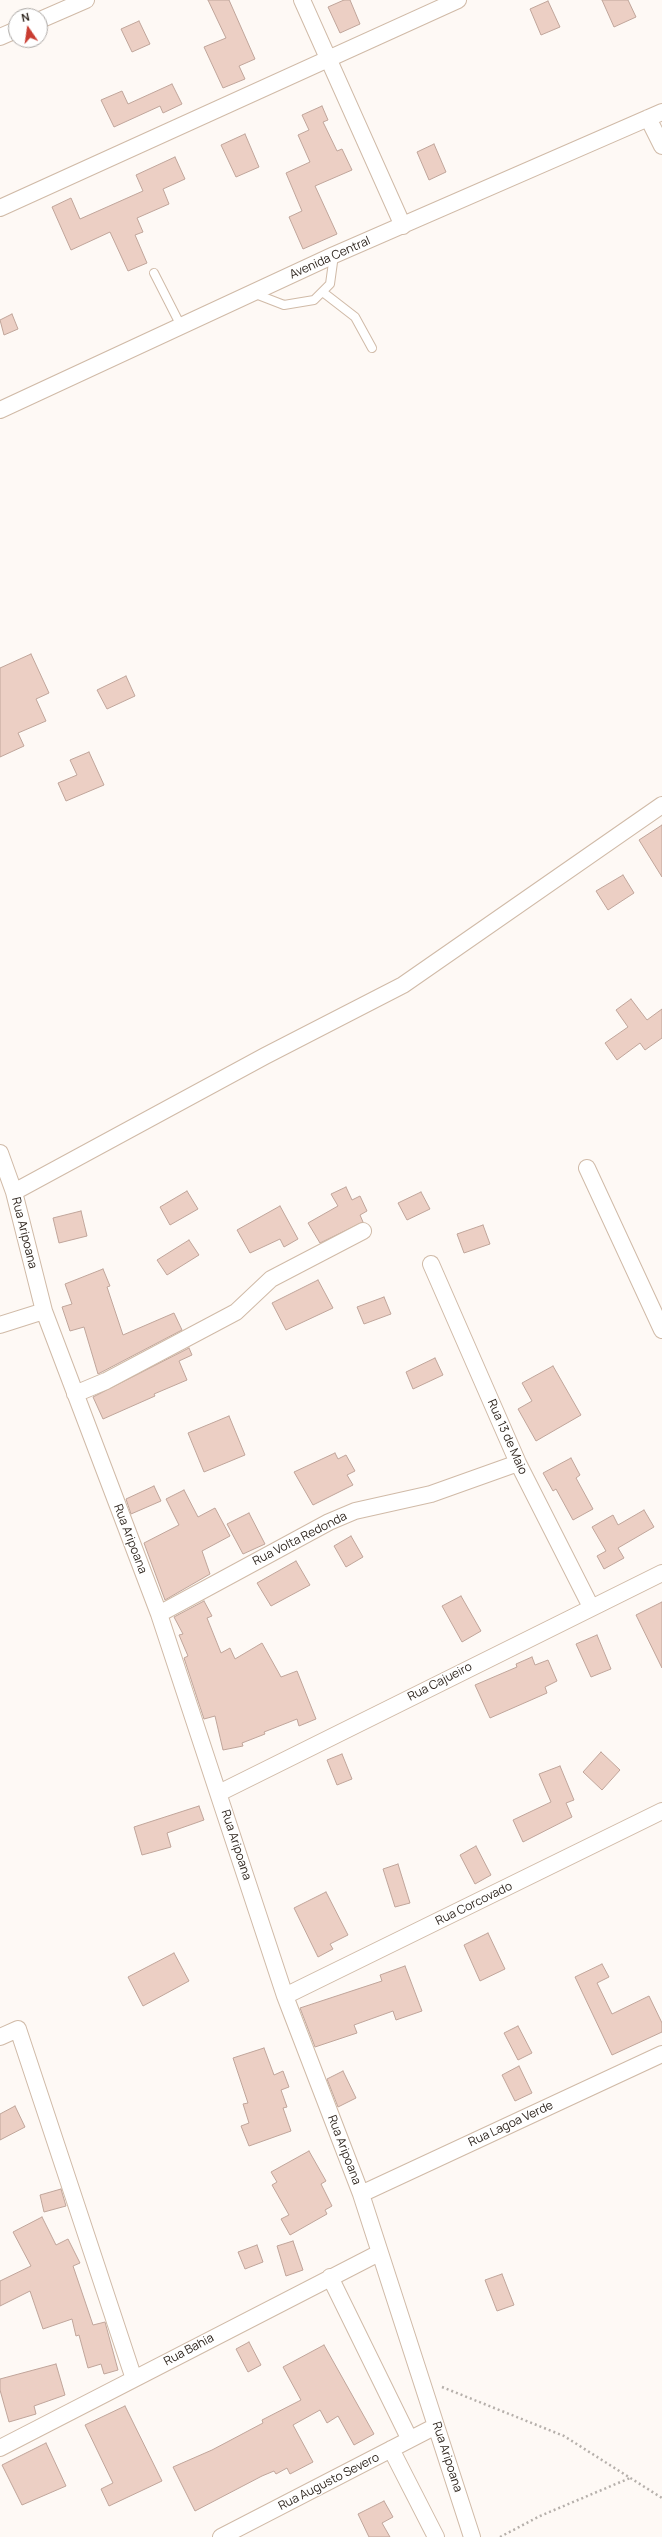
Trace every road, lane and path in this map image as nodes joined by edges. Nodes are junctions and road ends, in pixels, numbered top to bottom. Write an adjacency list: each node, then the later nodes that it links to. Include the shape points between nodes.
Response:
1 (86, 0): 4 (street)
2 (302, 0): 5 (street)
3 (458, 0): 5 (street)
4 (48, 17)
5 (327, 59): 8 (street); 9 (street)
6 (655, 115): 7 (street); 9 (street, Avenida Central)
7 (662, 146)
8 (0, 208)
9 (403, 226): 10 (street, Avenida Central)
10 (334, 255): 12 (street, Avenida Central); 13 (lane, via 330,284)
11 (154, 273): 14 (lane)
12 (253, 293): 13 (lane, via 284,305 314,300); 14 (street, Avenida Central)
13 (324, 293): 15 (lane, via 355,317)
14 (181, 326): 16 (street, Avenida Central)
15 (372, 348)
16 (0, 410)
17 (662, 804): 20 (street, via 403,985 265,1056)
18 (0, 1153): 20 (street, Rua Aripoana)
19 (587, 1168): 25 (street)
20 (14, 1192): 23 (street, Rua Aripoana)
21 (363, 1231): 26 (street, via 271,1279 236,1312 106,1381)
22 (431, 1264): 27 (street, Rua 13 de Maio)
23 (44, 1311): 24 (street); 26 (street, Rua Aripoana)
24 (0, 1325)
25 (662, 1330)
26 (75, 1394): 30 (street, Rua Aripoana)
27 (518, 1462): 29 (street, Rua 13 de Maio); 30 (street, Rua Volta Redonda, via 431,1494 355,1511 329,1522)
28 (662, 1573): 29 (street, Rua Cajueiro)
29 (591, 1607): 31 (street, Rua Cajueiro)
30 (159, 1614): 31 (street, Rua Aripoana)
31 (219, 1792): 33 (street, Rua Aripoana)
32 (662, 1811): 33 (street, Rua Corcovado)
33 (285, 1996): 36 (street, Rua Aripoana)
34 (0, 2037): 40 (street, via 18,2029)
35 (662, 2054): 36 (street, Rua Lagoa Verde)
36 (361, 2194): 37 (street, Rua Aripoana)
37 (379, 2253): 38 (street, Rua Bahia); 39 (street, Rua Aripoana)
38 (330, 2277): 40 (street, Rua Bahia); 42 (street)
39 (422, 2378): 41 (street, Rua Aripoana); 45 (path, via 564,2436)
40 (134, 2379): 43 (street, Rua Bahia)
41 (436, 2426): 42 (street, Rua Augusto Severo); 49 (street, Rua Aripoana)
42 (409, 2438): 44 (street, Rua Augusto Severo)
43 (0, 2448)
44 (391, 2449): 47 (street, Rua Augusto Severo); 48 (street)
45 (630, 2478): 46 (path); 50 (path, via 540,2516)
46 (662, 2498)
47 (221, 2537)
48 (436, 2537)
49 (472, 2537)
50 (500, 2537)

